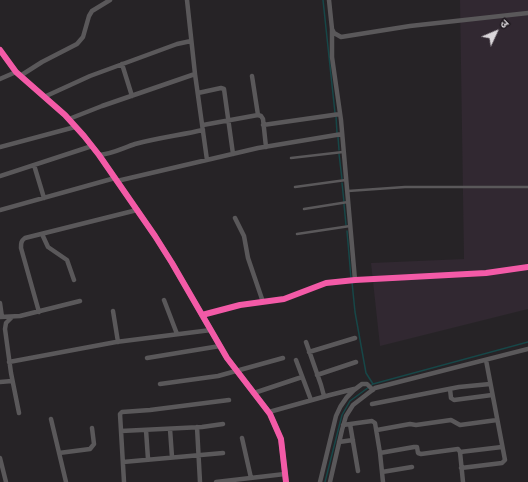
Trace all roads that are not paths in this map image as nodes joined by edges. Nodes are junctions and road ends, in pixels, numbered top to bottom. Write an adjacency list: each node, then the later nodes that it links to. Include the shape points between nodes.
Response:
1 (110, 0): 9 (street, via 92,11 83,37 77,44)
2 (187, 0): 6 (street)
3 (328, 0): 5 (street)
4 (528, 13): 5 (street, via 347,36 337,35)
5 (332, 29): 16 (street, via 332,57)
6 (190, 41): 8 (street); 10 (street)
7 (0, 50): 9 (street)
8 (122, 64): 14 (street); 15 (street)
9 (18, 74): 12 (street); 15 (street)
10 (195, 74): 13 (street); 14 (street)
11 (252, 76): 17 (street)
12 (0, 79)
13 (198, 93): 19 (street, via 224,89); 22 (street)
14 (132, 96): 18 (street)
15 (44, 97): 18 (street)
16 (340, 114): 20 (street); 23 (street)
17 (258, 115): 19 (street); 20 (street, via 262,117)
18 (69, 119): 21 (street)
19 (228, 120): 22 (street); 28 (street)
20 (264, 125): 25 (street)
21 (76, 127): 24 (street); 26 (street)
22 (203, 128): 29 (street); 31 (street)
23 (342, 134): 25 (street); 27 (street)
24 (92, 146): 29 (street); 32 (street)
25 (266, 146): 28 (street)
26 (0, 147)
27 (344, 152): 30 (lane); 35 (street)
28 (233, 154): 31 (street)
29 (99, 155): 34 (street)
30 (291, 158)
31 (207, 160): 34 (street)
32 (34, 165): 33 (street); 39 (street)
33 (0, 176)
34 (116, 179): 39 (street); 42 (street)
35 (346, 180): 36 (lane); 38 (street)
36 (295, 186)
37 (528, 186): 38 (lane)
38 (348, 190): 40 (street)
39 (44, 198): 41 (street)
40 (348, 202): 43 (lane); 45 (street)
41 (0, 210)
42 (137, 210): 46 (street); 57 (street)
43 (304, 210)
44 (235, 218): 53 (street, via 244,236 248,258)
45 (350, 226): 47 (lane); 50 (street)
46 (42, 234): 49 (street, via 48,247 67,260); 56 (street, via 25,238 21,242)
47 (297, 234)
48 (528, 267): 50 (street, via 486,273)
49 (74, 280)
50 (355, 280): 53 (street, via 321,284 284,299)
51 (164, 300): 61 (street)
52 (80, 301): 56 (street)
53 (263, 302): 57 (street)
54 (0, 303): 58 (street)
55 (114, 311): 63 (street)
56 (39, 312): 59 (street)
57 (202, 315): 60 (street)
58 (1, 317): 59 (street)
59 (12, 318): 72 (street, via 5,325)
60 (211, 330): 61 (street); 65 (street)
61 (177, 334): 63 (street)
62 (355, 338): 67 (street)
63 (118, 342): 72 (street)
64 (306, 342): 67 (street)
65 (220, 346): 68 (street); 74 (street)
66 (528, 349): 71 (street)
67 (309, 352): 75 (street)
68 (147, 358)
69 (283, 358): 74 (street)
70 (296, 360): 76 (street)
71 (486, 360): 80 (street); 81 (street)
72 (9, 362): 77 (street)
73 (356, 362): 75 (street)
74 (237, 371): 79 (street); 84 (street)
75 (317, 375): 86 (street)
76 (302, 377): 84 (street); 88 (street)
77 (12, 381): 78 (street); 91 (street)
78 (0, 382)
79 (160, 384)
80 (490, 384): 83 (street); 85 (street)
81 (370, 387): 82 (street, via 362,384); 96 (street, via 351,407)
82 (355, 389): 86 (street); 128 (street, via 336,416)
83 (450, 389): 85 (street, via 451,398 454,400); 89 (street)
84 (254, 393): 90 (street)
85 (492, 395): 93 (street)
86 (324, 396): 88 (street)
87 (229, 400): 102 (street, via 122,412 119,416)
88 (310, 400): 90 (street)
89 (372, 404)
90 (269, 412): 120 (street, via 281,439)
91 (19, 413)
92 (51, 419): 109 (street)
93 (497, 420): 101 (street, via 460,425 451,420); 106 (street)
94 (223, 424): 97 (street)
95 (350, 424): 96 (street); 101 (street, via 374,421); 104 (street)
96 (343, 425): 105 (street)
97 (197, 427): 99 (street); 111 (street)
98 (92, 428): 109 (street, via 94,444 90,449)
99 (170, 429): 100 (street); 112 (street)
100 (146, 430): 102 (street); 114 (street)
101 (377, 430): 107 (street)
102 (121, 431): 115 (street)
103 (242, 438): 121 (street)
104 (353, 440): 105 (street); 118 (street)
105 (339, 442): 129 (street)
106 (502, 447): 108 (street); 117 (street, via 505,458 502,463)
107 (380, 452): 108 (street, via 416,447 419,454 457,449); 119 (street)
108 (460, 452): 117 (street)
109 (59, 453): 123 (street)
110 (223, 453): 111 (street)
111 (198, 455): 112 (street); 125 (street)
112 (172, 457): 114 (street)
113 (0, 458): 122 (street)
114 (148, 459): 115 (street)
115 (123, 462): 124 (street)
116 (412, 467): 119 (street)
117 (461, 468): 131 (street)
118 (358, 471)
119 (382, 472): 130 (street)
120 (285, 474): 121 (street); 127 (street)
121 (251, 478): 126 (street)
122 (6, 482)
123 (66, 482)
124 (124, 482)
125 (200, 482)
126 (216, 482)
127 (286, 482)
128 (320, 482)
129 (330, 482)
130 (383, 482)
131 (463, 482)

